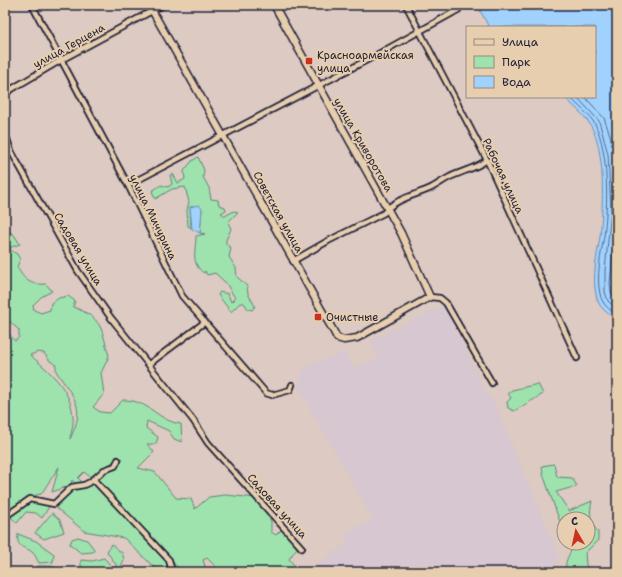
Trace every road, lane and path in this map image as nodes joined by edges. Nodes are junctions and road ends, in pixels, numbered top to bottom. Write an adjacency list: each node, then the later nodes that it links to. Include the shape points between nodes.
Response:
1 (32, 5): 9 (street, улица Мичурина)
2 (149, 5): 7 (street, Советская улица)
3 (163, 5): 7 (street, улица Герцена)
4 (274, 5): 10 (street, улица Криворотова)
5 (406, 5): 8 (street, Рабочая улица)
6 (458, 10): 8 (street)
7 (152, 11): 9 (street, улица Герцена); 13 (street, Советская улица)
8 (420, 31): 10 (street); 15 (street, Рабочая улица)
9 (61, 60): 11 (street, улица Герцена); 16 (street, улица Мичурина)
10 (318, 86): 13 (street); 17 (street, улица Криворотова)
11 (5, 93)
12 (5, 133): 14 (street, Садовая улица)
13 (223, 134): 16 (street); 18 (street, Советская улица)
14 (7, 143): 22 (street, Садовая улица, via 78,271 111,318)
15 (487, 160): 17 (street, via 475,168); 21 (street, Рабочая улица)
16 (128, 185): 20 (street, улица Мичурина, via 182,296)
17 (387, 208): 18 (street, via 384,213); 19 (street, улица Криворотова, via 412,255)
18 (293, 261): 19 (street, Советская улица, via 337,338 344,340 358,338)
19 (430, 297): 23 (street, via 440,298 446,303)
20 (205, 322): 22 (street); 24 (street, улица Мичурина, via 266,393 272,395 290,390)
21 (578, 358)
22 (149, 364): 28 (street, Садовая улица, via 193,420 208,444)
23 (492, 383)
24 (292, 385)
25 (118, 460): 26 (street, via 115,466 104,470)
26 (93, 479): 27 (street, via 84,485 72,487 54,504 30,499); 29 (street, via 169,560)
27 (6, 516)
28 (302, 548)
29 (172, 572)

